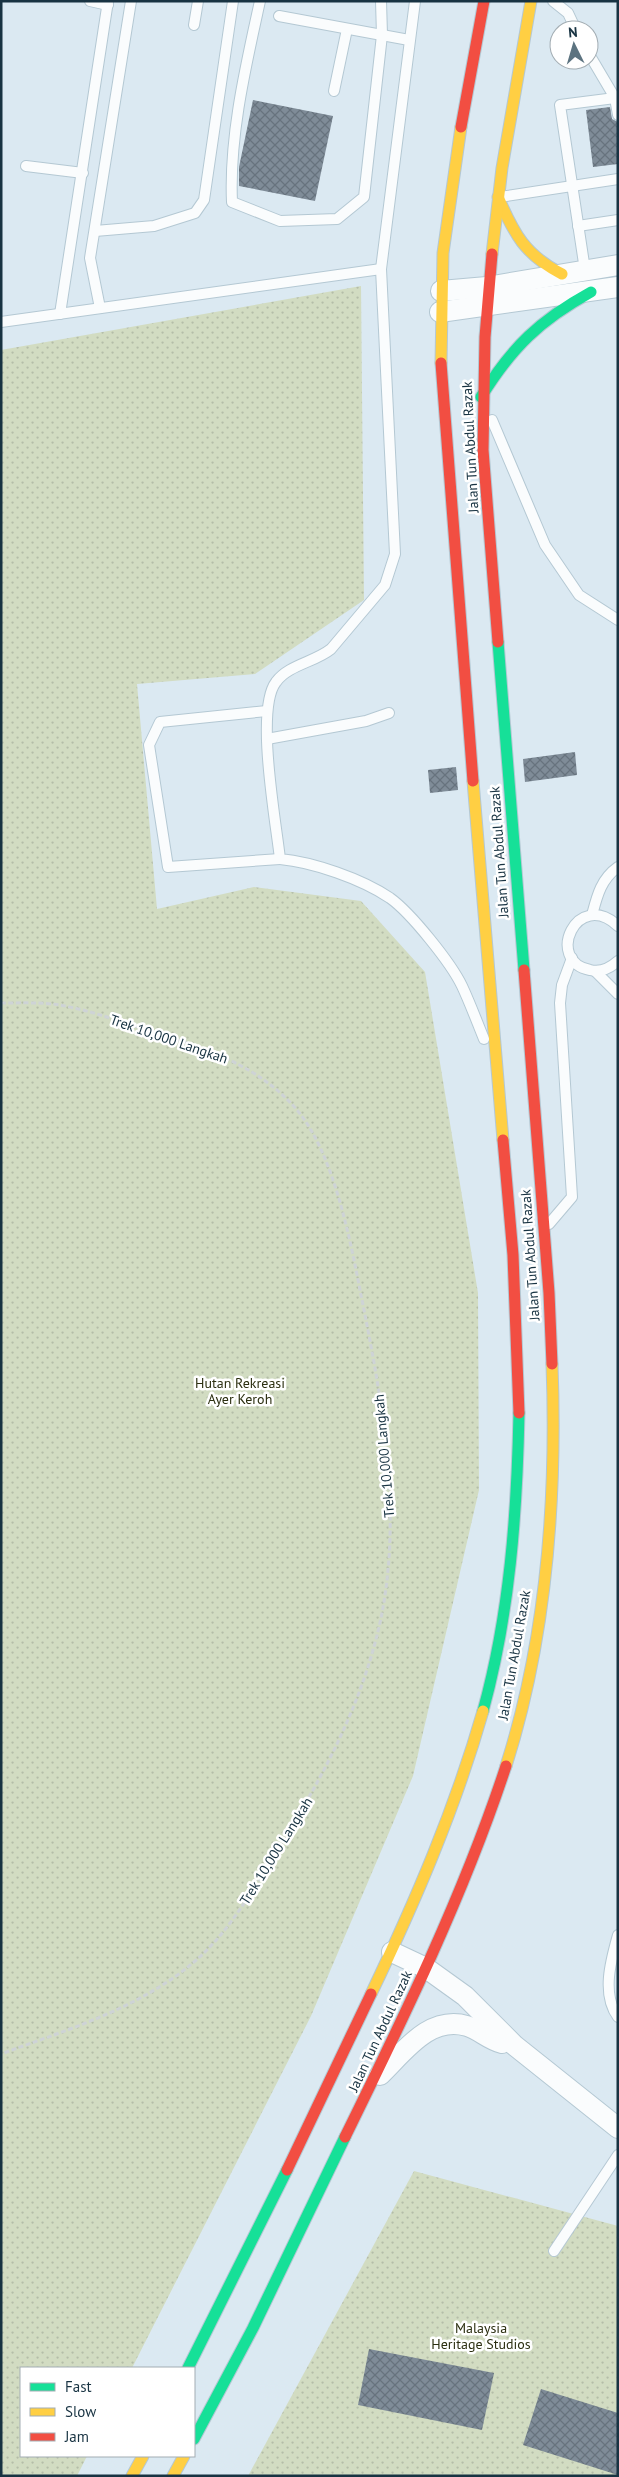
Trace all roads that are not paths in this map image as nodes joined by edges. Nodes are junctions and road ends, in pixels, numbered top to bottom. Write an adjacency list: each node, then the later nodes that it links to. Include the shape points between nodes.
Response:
1 (90, 1): 11 (lane)
2 (131, 1): 29 (lane)
3 (198, 1): 14 (lane)
4 (233, 1): 29 (lane, via 204,200 195,213 154,226)
5 (260, 1): 16 (lane, via 246,65 232,166 232,202 280,221 337,219 364,197)
6 (381, 1): 16 (lane)
7 (416, 1): 17 (lane)
8 (484, 1): 35 (highway, Jalan Tun Abdul Razak, via 454,166)
9 (531, 1): 26 (highway, Jalan Tun Abdul Razak)
10 (552, 1): 13 (lane)
11 (108, 3): 23 (lane)
12 (279, 16): 15 (lane)
13 (571, 20)
14 (194, 25)
15 (347, 29): 16 (lane); 19 (lane)
16 (382, 35): 17 (lane)
17 (410, 40): 31 (lane)
18 (598, 70): 20 (lane)
19 (334, 91)
20 (615, 98): 21 (lane); 25 (lane, via 560,105)
21 (618, 115)
22 (26, 166): 23 (lane)
23 (83, 173): 40 (lane)
24 (618, 178): 25 (lane)
25 (572, 185): 26 (lane); 28 (lane)
26 (498, 197): 33 (highway, via 511,226 530,255); 37 (highway, Jalan Tun Abdul Razak)
27 (618, 220): 28 (lane)
28 (578, 226): 32 (lane)
29 (95, 231): 38 (lane, via 90,258)
30 (618, 265): 32 (street)
31 (381, 269): 38 (lane); 44 (lane, via 396,531 391,571 377,597 331,649 277,680 269,693)
32 (585, 270): 33 (street)
33 (562, 274): 37 (street)
34 (618, 287): 36 (street)
35 (441, 291): 37 (street); 39 (highway, Jalan Tun Abdul Razak)
36 (591, 292): 37 (street); 42 (highway, via 558,310 533,331 508,357)
37 (486, 296): 39 (street); 42 (highway, Jalan Tun Abdul Razak)
38 (100, 308): 40 (lane)
39 (440, 312): 55 (highway, Jalan Tun Abdul Razak, via 444,423)
40 (60, 314): 41 (lane)
41 (1, 322)
42 (481, 397): 43 (lane, via 545,545 579,594); 56 (highway, Jalan Tun Abdul Razak)
43 (618, 620)
44 (267, 711): 46 (lane); 47 (lane, via 160,722 149,745 168,867)
45 (389, 713): 46 (lane, via 366,721)
46 (267, 739): 47 (lane)
47 (280, 859): 55 (lane, via 297,860 352,879 390,899 419,927 462,986)
48 (618, 867): 49 (lane, via 599,888)
49 (592, 915): 50 (lane, via 601,916); 51 (lane, via 582,918 570,932 568,950)
50 (618, 926)
51 (572, 958): 53 (lane, via 578,965); 56 (lane, via 562,985 560,1003 572,1197)
52 (618, 960): 53 (lane, via 604,970)
53 (595, 971): 54 (lane)
54 (618, 994)
55 (497, 1070): 58 (highway, Jalan Tun Abdul Razak, via 518,1350 518,1492 514,1548 501,1637 473,1748 441,1838)
56 (544, 1230): 59 (highway, Jalan Tun Abdul Razak, via 554,1416 553,1482 538,1616 520,1714 504,1775)
57 (618, 1935): 60 (lane, via 609,1981 610,1999)
58 (392, 1952): 59 (street); 66 (highway, Jalan Tun Abdul Razak)
59 (426, 1968): 61 (street, via 465,1996); 62 (highway, Jalan Tun Abdul Razak)
60 (618, 2017)
61 (514, 2045): 62 (street, via 495,2042 467,2026 443,2024 423,2034); 63 (street)
62 (373, 2081): 67 (highway, Jalan Tun Abdul Razak)
63 (618, 2128)
64 (618, 2156): 65 (lane)
65 (554, 2251)
66 (188, 2367)
67 (195, 2437)
68 (142, 2457): 70 (highway)
69 (183, 2457): 71 (highway)
70 (132, 2476)
71 (173, 2476)

